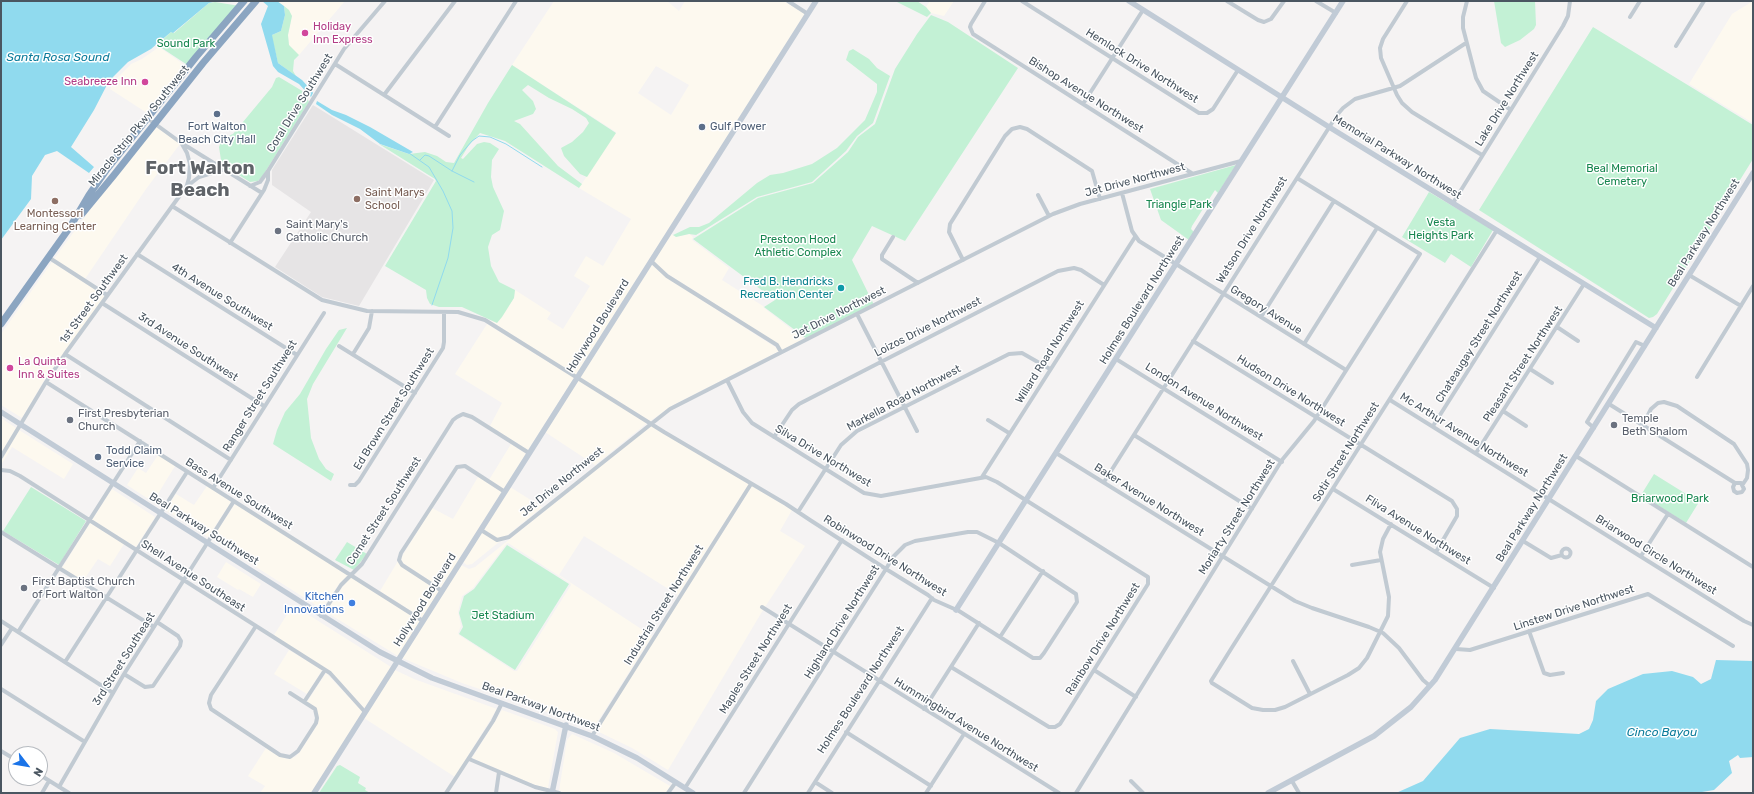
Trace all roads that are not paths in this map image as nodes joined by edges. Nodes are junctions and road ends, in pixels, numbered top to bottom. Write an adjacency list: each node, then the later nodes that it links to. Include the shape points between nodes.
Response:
1 (244, 1): 26 (highway, Miracle Strip Pkwy Southwest)
2 (256, 1): 28 (highway, Miracle Strip Pkwy Southwest)
3 (385, 1): 29 (street, Coral Drive Southwest, via 353,38)
4 (455, 1): 32 (street)
5 (516, 1): 38 (street)
6 (788, 1): 22 (street)
7 (816, 1): 22 (street, Hollywood Boulevard)
8 (985, 1): 34 (street, Bishop Avenue Northwest, via 971,24 971,31)
9 (1022, 1): 27 (street, Hemlock Drive Northwest)
10 (1129, 1): 20 (street, Memorial Parkway Northwest)
11 (1227, 1): 12 (street, via 1264,22 1272,19)
12 (1284, 1)
13 (1316, 1): 21 (street)
14 (1343, 1): 21 (street, Holmes Boulevard Northwest)
15 (1407, 1): 31 (street, via 1381,45 1381,58)
16 (1467, 1): 24 (street, via 1462,21)
17 (1570, 1): 35 (street, Lake Drive Northwest, via 1568,16 1563,26)
18 (1640, 1): 23 (street)
19 (1704, 1): 25 (street)
20 (1143, 10): 27 (street); 30 (street, Memorial Parkway Northwest)
21 (1336, 13): 33 (street, Holmes Boulevard Northwest)
22 (808, 14): 69 (street, Hollywood Boulevard)
23 (1630, 17)
24 (1466, 43): 31 (street, Watson Drive Northwest, via 1400,86); 35 (street, via 1476,78 1482,89)
25 (1676, 46)
26 (196, 57): 28 (highway); 36 (highway, Miracle Strip Pkwy Southwest)
27 (1112, 58): 30 (street, Hemlock Drive Northwest, via 1204,114 1213,109); 34 (street)
28 (203, 62): 37 (highway, Miracle Strip Pkwy Southwest)
29 (335, 64): 32 (street); 45 (street, Coral Drive Southwest)
30 (1238, 70): 33 (street, Memorial Parkway Northwest)
31 (1393, 87): 39 (street, Watson Drive Northwest, via 1355,99 1341,110); 42 (street, via 1408,109)
32 (384, 95): 38 (street)
33 (1282, 98): 39 (street, Memorial Parkway Northwest); 43 (street, Holmes Boulevard Northwest)
34 (1083, 104): 47 (street, Bishop Avenue Northwest)
35 (1511, 110): 42 (street, Lake Drive Northwest)
36 (147, 118): 37 (street); 59 (highway, Miracle Strip Pkwy Southwest, via 89,195)
37 (154, 124): 41 (street); 59 (highway, Miracle Strip Pkwy Southwest)
38 (435, 127): 40 (street)
39 (1329, 127): 48 (street, Watson Drive Northwest); 56 (street, Memorial Parkway Northwest)
40 (449, 136)
41 (180, 142): 44 (street); 50 (street, 1st Street Southwest, via 190,164)
42 (1482, 155): 56 (street, Lake Drive Northwest)
43 (1242, 161): 47 (street, Jet Drive Northwest); 70 (street, Holmes Boulevard Northwest)
44 (225, 169): 49 (street); 50 (street, 1st Street Southwest, via 199,177)
45 (268, 171): 49 (street, via 260,182); 52 (street, Coral Drive Southwest, via 268,180)
46 (1753, 173): 71 (street, Beal Parkway Northwest)
47 (1193, 174): 51 (street, Jet Drive Northwest)
48 (1296, 178): 55 (street); 76 (street, Watson Drive Northwest)
49 (250, 186): 52 (street)
50 (186, 187): 57 (street, 1st Street Southwest)
51 (1122, 193): 54 (street, Jet Drive Northwest); 63 (street)
52 (262, 194): 64 (street, Coral Drive Southwest)
53 (1038, 195): 58 (street)
54 (1100, 199): 58 (street, Jet Drive Northwest); 68 (street, via 1094,174 1089,168 1027,129 1012,129 1005,136 950,224 949,232)
55 (1334, 201): 60 (street); 84 (street)
56 (1453, 203): 61 (street, Memorial Parkway Northwest)
57 (172, 206): 64 (street, Robinwood Drive Northwest); 65 (street, 1st Street Southwest)
58 (1049, 216): 68 (street, Jet Drive Northwest)
59 (70, 227): 66 (highway, Miracle Strip Pkwy Southwest)
60 (1377, 228): 90 (street); 101 (street, Moriarty Street Northwest, via 1420,254)
61 (1497, 230): 67 (street, Memorial Parkway Northwest); 110 (street, Sotir Street Northwest)
62 (893, 237): 72 (street, via 882,259)
63 (1135, 237): 70 (street, Gregory Avenue); 74 (street, Willard Road Northwest)
64 (230, 243): 80 (street, Robinwood Drive Northwest, via 322,300)
65 (138, 254): 77 (street, 1st Street Southwest); 96 (street, 4th Avenue Southwest)
66 (48, 257): 77 (street); 85 (highway, Miracle Strip Pkwy Southwest)
67 (1540, 257): 73 (street, Memorial Parkway Northwest); 122 (street, Chateaugay Street Northwest)
68 (963, 260): 72 (street, Jet Drive Northwest)
69 (651, 261): 93 (street, via 667,276 777,345); 102 (street, Hollywood Boulevard)
70 (1176, 264): 76 (street, Gregory Avenue); 97 (street, Holmes Boulevard Northwest)
71 (1689, 275): 79 (street); 87 (street, Beal Parkway Northwest)
72 (918, 283): 83 (street, Jet Drive Northwest)
73 (1584, 284): 86 (street, Pleasant Street Northwest); 87 (street, Memorial Parkway Northwest)
74 (1104, 285): 98 (street, Loizos Drive Northwest, via 1081,270 1066,268); 99 (street, Willard Road Northwest)
75 (1753, 286): 79 (street)
76 (1223, 294): 84 (street, Gregory Avenue); 88 (street, Watson Drive Northwest)
77 (108, 295): 78 (street, 1st Street Southwest)
78 (102, 303): 94 (street, 1st Street Southwest); 113 (street, 3rd Avenue Southwest)
79 (1741, 306): 103 (street)
80 (372, 311): 81 (street, Robinwood Drive Northwest); 95 (street, via 369,328)
81 (444, 312): 102 (street, Robinwood Drive Northwest, via 463,313 484,320); 108 (street, Ed Brown Street Southwest, via 444,346)
82 (324, 313): 96 (street, Ranger Street Southwest)
83 (857, 314): 93 (street, Jet Drive Northwest); 98 (street)
84 (1261, 317): 90 (street, Gregory Avenue)
85 (1, 324)
86 (1557, 327): 89 (street); 100 (street, Pleasant Street Northwest)
87 (1656, 328): 92 (street, Beal Parkway Northwest)
88 (1193, 341): 107 (street, Watson Drive Northwest); 117 (street, Hudson Drive Northwest)
89 (1578, 341)
90 (1304, 344): 101 (street, Gregory Avenue)
91 (339, 346): 95 (street)
92 (1645, 346): 112 (street, Beal Parkway Northwest); 124 (street, via 1636,342 1587,422)
93 (781, 352): 104 (street, Jet Drive Northwest)
94 (65, 354): 105 (street, 1st Street Southwest); 136 (street)
95 (353, 354): 108 (street)
96 (297, 355): 113 (street, Ranger Street Southwest)
97 (1116, 359): 107 (street, London Avenue Northwest); 132 (street, Holmes Boulevard Northwest)
98 (881, 361): 114 (street); 128 (street, Loizos Drive Northwest, via 799,404)
99 (1050, 369): 114 (street, Markella Road Northwest, via 1022,353 1009,354); 126 (street, Willard Road Northwest)
100 (1530, 369): 106 (street); 115 (street, Pleasant Street Northwest)
101 (1346, 370): 117 (street, Moriarty Street Northwest)
102 (577, 377): 119 (street, Robinwood Drive Northwest); 131 (street, Hollywood Boulevard)
103 (1697, 377)
104 (727, 380): 119 (street, Jet Drive Northwest, via 675,407); 128 (street, Silva Drive Northwest, via 744,414 752,423)
105 (46, 382): 120 (street, 1st Street Southwest); 129 (street, Bass Avenue Southwest)
106 (1552, 383)
107 (1163, 388): 127 (street, Watson Drive Northwest); 137 (street, London Avenue Northwest)
108 (414, 393): 147 (street, Ed Brown Street Southwest, via 359,482)
109 (1660, 397): 111 (street)
110 (1390, 400): 122 (street, Mc Arthur Avenue Northwest); 130 (street, Sotir Street Northwest)
111 (1661, 402): 121 (street, via 1651,409); 146 (street, via 1677,406 1734,444 1747,464 1747,478)
112 (1609, 404): 121 (street); 124 (street, Beal Parkway Northwest)
113 (264, 406): 136 (street, Ranger Street Southwest)
114 (904, 406): 125 (street); 139 (street, Markella Road Northwest, via 853,434 841,444)
115 (1503, 411): 123 (street); 133 (street, Pleasant Street Northwest)
116 (1, 412): 120 (street, Beal Parkway Southwest)
117 (1316, 417): 130 (street, Hudson Drive Northwest); 137 (street, Moriarty Street Northwest)
118 (988, 420): 126 (street)
119 (651, 423): 145 (street, Robinwood Drive Northwest); 160 (street, Jet Drive Northwest, via 509,537 497,540)
120 (20, 424): 135 (street, 1st Street Southwest); 143 (street, Beal Parkway Southwest)
121 (1643, 424): 144 (street)
122 (1433, 426): 133 (street, Mc Arthur Avenue Northwest)
123 (1526, 426)
124 (1594, 428): 134 (street, Beal Parkway Northwest)
125 (917, 431)
126 (1009, 433): 141 (street, Willard Road Northwest)
127 (1134, 436): 142 (street, Watson Drive Northwest); 154 (street)
128 (774, 437): 139 (street, Silva Drive Northwest)
129 (140, 442): 140 (street, Bass Avenue Southwest); 143 (street)
130 (1361, 445): 149 (street, Sotir Street Northwest); 167 (street, Hudson Drive Northwest, via 1455,504 1458,509 1457,516)
131 (529, 453): 150 (street, Hollywood Boulevard); 177 (street, Comet Street Southwest, via 472,417 461,415 453,420 362,564)
132 (1056, 453): 142 (street, Baker Avenue Northwest); 152 (street, Holmes Boulevard Northwest)
133 (1476, 453): 151 (street, Mc Arthur Avenue Northwest)
134 (1576, 456): 151 (street, Beal Parkway Northwest); 157 (street)
135 (1, 457)
136 (230, 460): 148 (street, Ranger Street Southwest)
137 (1282, 462): 154 (street, Moriarty Street Northwest)
138 (1, 470): 158 (street, Shell Avenue Southeast, via 20,476)
139 (825, 470): 141 (street, Silva Drive Northwest, via 864,493 877,496); 155 (street, Markella Road Northwest)
140 (187, 472): 148 (street, Bass Avenue Southwest); 156 (street)
141 (982, 477): 152 (street, via 997,482)
142 (1104, 482): 169 (street, Baker Avenue Northwest)
143 (113, 483): 156 (street, Beal Parkway Southwest); 158 (street)
144 (1735, 483): 146 (street); 146 (street, via 1733,489 1738,493 1743,491)
145 (751, 484): 155 (street, Robinwood Drive Northwest); 226 (street, Industrial Street Northwest)
146 (1743, 484)
147 (350, 485)
148 (213, 488): 153 (street, Bass Avenue Southwest)
149 (1333, 489): 159 (street, Fliva Avenue Northwest); 179 (street, Sotir Street Northwest)
150 (505, 492): 160 (street, Hollywood Boulevard); 181 (street, via 462,466 455,468 399,560 402,565)
151 (1549, 499): 163 (street, Beal Parkway Northwest); 170 (street, Briarwood Circle Northwest)
152 (1026, 500): 165 (street, Holmes Boulevard Northwest); 209 (street, Rainbow Drive Northwest, via 1148,577 1148,584)
153 (234, 501): 164 (street, 3rd Street Southeast); 177 (street, Bass Avenue Southwest)
154 (1252, 509): 169 (street, Moriarty Street Northwest)
155 (798, 512): 162 (street, Robinwood Drive Northwest)
156 (160, 513): 164 (street, Beal Parkway Southwest); 166 (street)
157 (1668, 514): 170 (street); 173 (street)
158 (89, 520): 166 (street, Shell Avenue Southeast); 174 (street)
159 (1391, 524): 167 (street, Fliva Avenue Northwest); 171 (street, via 1382,543)
160 (481, 530): 181 (street, Hollywood Boulevard)
161 (1, 532): 174 (street)
162 (842, 540): 175 (street, Robinwood Drive Northwest); 191 (street, Maples Street Northwest)
163 (1523, 541): 168 (street, via 1551,558); 180 (street, Beal Parkway Northwest)
164 (207, 543): 178 (street, 3rd Street Southeast); 186 (street, Beal Parkway Southwest)
165 (999, 543): 175 (street, Highland Drive Northwest, via 984,534 974,532 915,541 901,548); 176 (street, Robinwood Drive Northwest); 185 (street, Holmes Boulevard Northwest)
166 (136, 550): 178 (street, Shell Avenue Southeast); 182 (street)
167 (1436, 552): 180 (street, Fliva Avenue Northwest)
168 (1562, 555)
169 (1223, 556): 179 (street, Baker Avenue Northwest); 218 (street, Moriarty Street Northwest)
170 (1641, 556): 192 (street, Briarwood Circle Northwest)
171 (1381, 560): 172 (street); 198 (street, via 1390,604)
172 (1352, 565)
173 (1753, 567)
174 (59, 568): 182 (street); 197 (street)
175 (886, 569): 183 (street, Robinwood Drive Northwest); 203 (street, Highland Drive Northwest)
176 (1043, 571): 199 (street); 199 (street, Robinwood Drive Northwest, via 1074,591 1078,597 1044,653 1040,658 1033,658)
177 (351, 575): 186 (street, Comet Street Southwest, via 341,585); 187 (street, Bass Avenue Southwest)
178 (184, 580): 189 (street, 3rd Street Southeast); 193 (street, Shell Avenue Southeast)
179 (1271, 586): 198 (street, Baker Avenue Northwest, via 1303,604); 217 (street, Sotir Street Northwest, via 1211,681 1246,705 1263,710 1285,707)
180 (1494, 588): 202 (street, Beal Parkway Northwest)
181 (442, 590): 187 (street, Hollywood Boulevard)
182 (106, 598): 195 (street); 204 (street)
183 (932, 598): 185 (street, Robinwood Drive Northwest); 212 (street, Holmes Boulevard Northwest)
184 (762, 607): 191 (street, Hummingbird Avenue Northwest)
185 (956, 610): 190 (street, Robinwood Drive Northwest)
186 (321, 616): 205 (street, Beal Parkway Southwest)
187 (423, 620): 205 (street, Hollywood Boulevard)
188 (1, 621): 194 (street)
189 (157, 622): 195 (street, 3rd Street Southeast); 211 (street, via 178,636 180,646 153,686 145,687)
190 (978, 623): 199 (street, Robinwood Drive Northwest); 207 (street)
191 (789, 624): 203 (street, Hummingbird Avenue Northwest); 237 (street, Maples Street Northwest)
192 (1753, 625)
193 (256, 626): 208 (street, Shell Avenue Southeast); 219 (street, via 212,695 209,703 211,709 280,754 290,757 298,751 317,720 315,709)
194 (12, 628): 197 (street); 200 (street)
195 (154, 628): 211 (street, 3rd Street Southeast)
196 (1529, 631): 201 (street, Linstew Drive Northwest, via 1650,594); 202 (street, Linstew Drive Northwest, via 1470,650); 210 (street, via 1544,673)
197 (18, 632): 204 (street)
198 (1381, 632): 213 (street, Baker Avenue Northwest, via 1399,648); 217 (street, via 1359,668)
199 (1000, 637)
200 (1, 645)
201 (1733, 646)
202 (1456, 649): 213 (street, Beal Parkway Northwest)
203 (833, 652): 212 (street, Hummingbird Avenue Northwest); 247 (street, Highland Drive Northwest)
204 (65, 662): 215 (street)
205 (397, 662): 220 (street, Beal Parkway Northwest, via 432,678); 222 (street, Hollywood Boulevard)
206 (1293, 662): 217 (street)
207 (951, 666): 209 (street, Rainbow Drive Northwest, via 1052,728 1060,724); 221 (street)
208 (325, 670): 219 (street); 222 (street, Shell Avenue Southeast)
209 (1094, 670): 218 (street)
210 (1563, 673)
211 (124, 674): 215 (street, 3rd Street Southeast)
212 (879, 681): 221 (street, Hummingbird Avenue Northwest); 224 (street, Holmes Boulevard Northwest)
213 (1430, 686): 232 (street, Beal Parkway Northwest, via 1411,708 1384,730)
214 (1, 689): 227 (street)
215 (113, 693): 227 (street, 3rd Street Southeast)
216 (290, 693): 219 (street)
217 (1310, 694)
218 (1136, 696): 252 (street, Moriarty Street Northwest)
219 (304, 702)
220 (502, 703): 223 (street, Beal Parkway Northwest); 228 (street)
221 (924, 709): 225 (street, Hummingbird Avenue Northwest)
222 (365, 712): 241 (street, Hollywood Boulevard)
223 (566, 725): 226 (street, Beal Parkway Northwest); 238 (street)
224 (846, 732): 234 (street, Holmes Boulevard Northwest); 235 (street)
225 (964, 734): 235 (street); 251 (street, Hummingbird Avenue Northwest)
226 (592, 736): 233 (street, Beal Parkway Northwest, via 637,758)
227 (85, 742): 236 (street, 3rd Street Southeast)
228 (469, 759): 229 (street); 242 (street)
229 (499, 772): 238 (street); 243 (street)
230 (50, 781): 236 (street); 239 (street)
231 (1131, 781): 253 (street)
232 (1292, 781): 254 (street, Beal Parkway Northwest); 255 (street)
233 (676, 782): 237 (street, Beal Parkway Northwest); 245 (street)
234 (814, 782): 248 (street, Holmes Boulevard Northwest); 249 (street)
235 (931, 786): 250 (street)
236 (59, 787): 240 (street)
237 (685, 788): 246 (street, Beal Parkway Northwest)
238 (552, 792): 244 (street)
239 (42, 793)
240 (69, 793)
241 (314, 793)
242 (446, 793)
243 (496, 793)
244 (559, 793)
245 (668, 793)
246 (693, 793)
247 (744, 793)
248 (808, 793)
249 (832, 793)
250 (926, 793)
251 (1059, 793)
252 (1076, 793)
253 (1142, 793)
254 (1268, 793)
255 (1298, 793)

